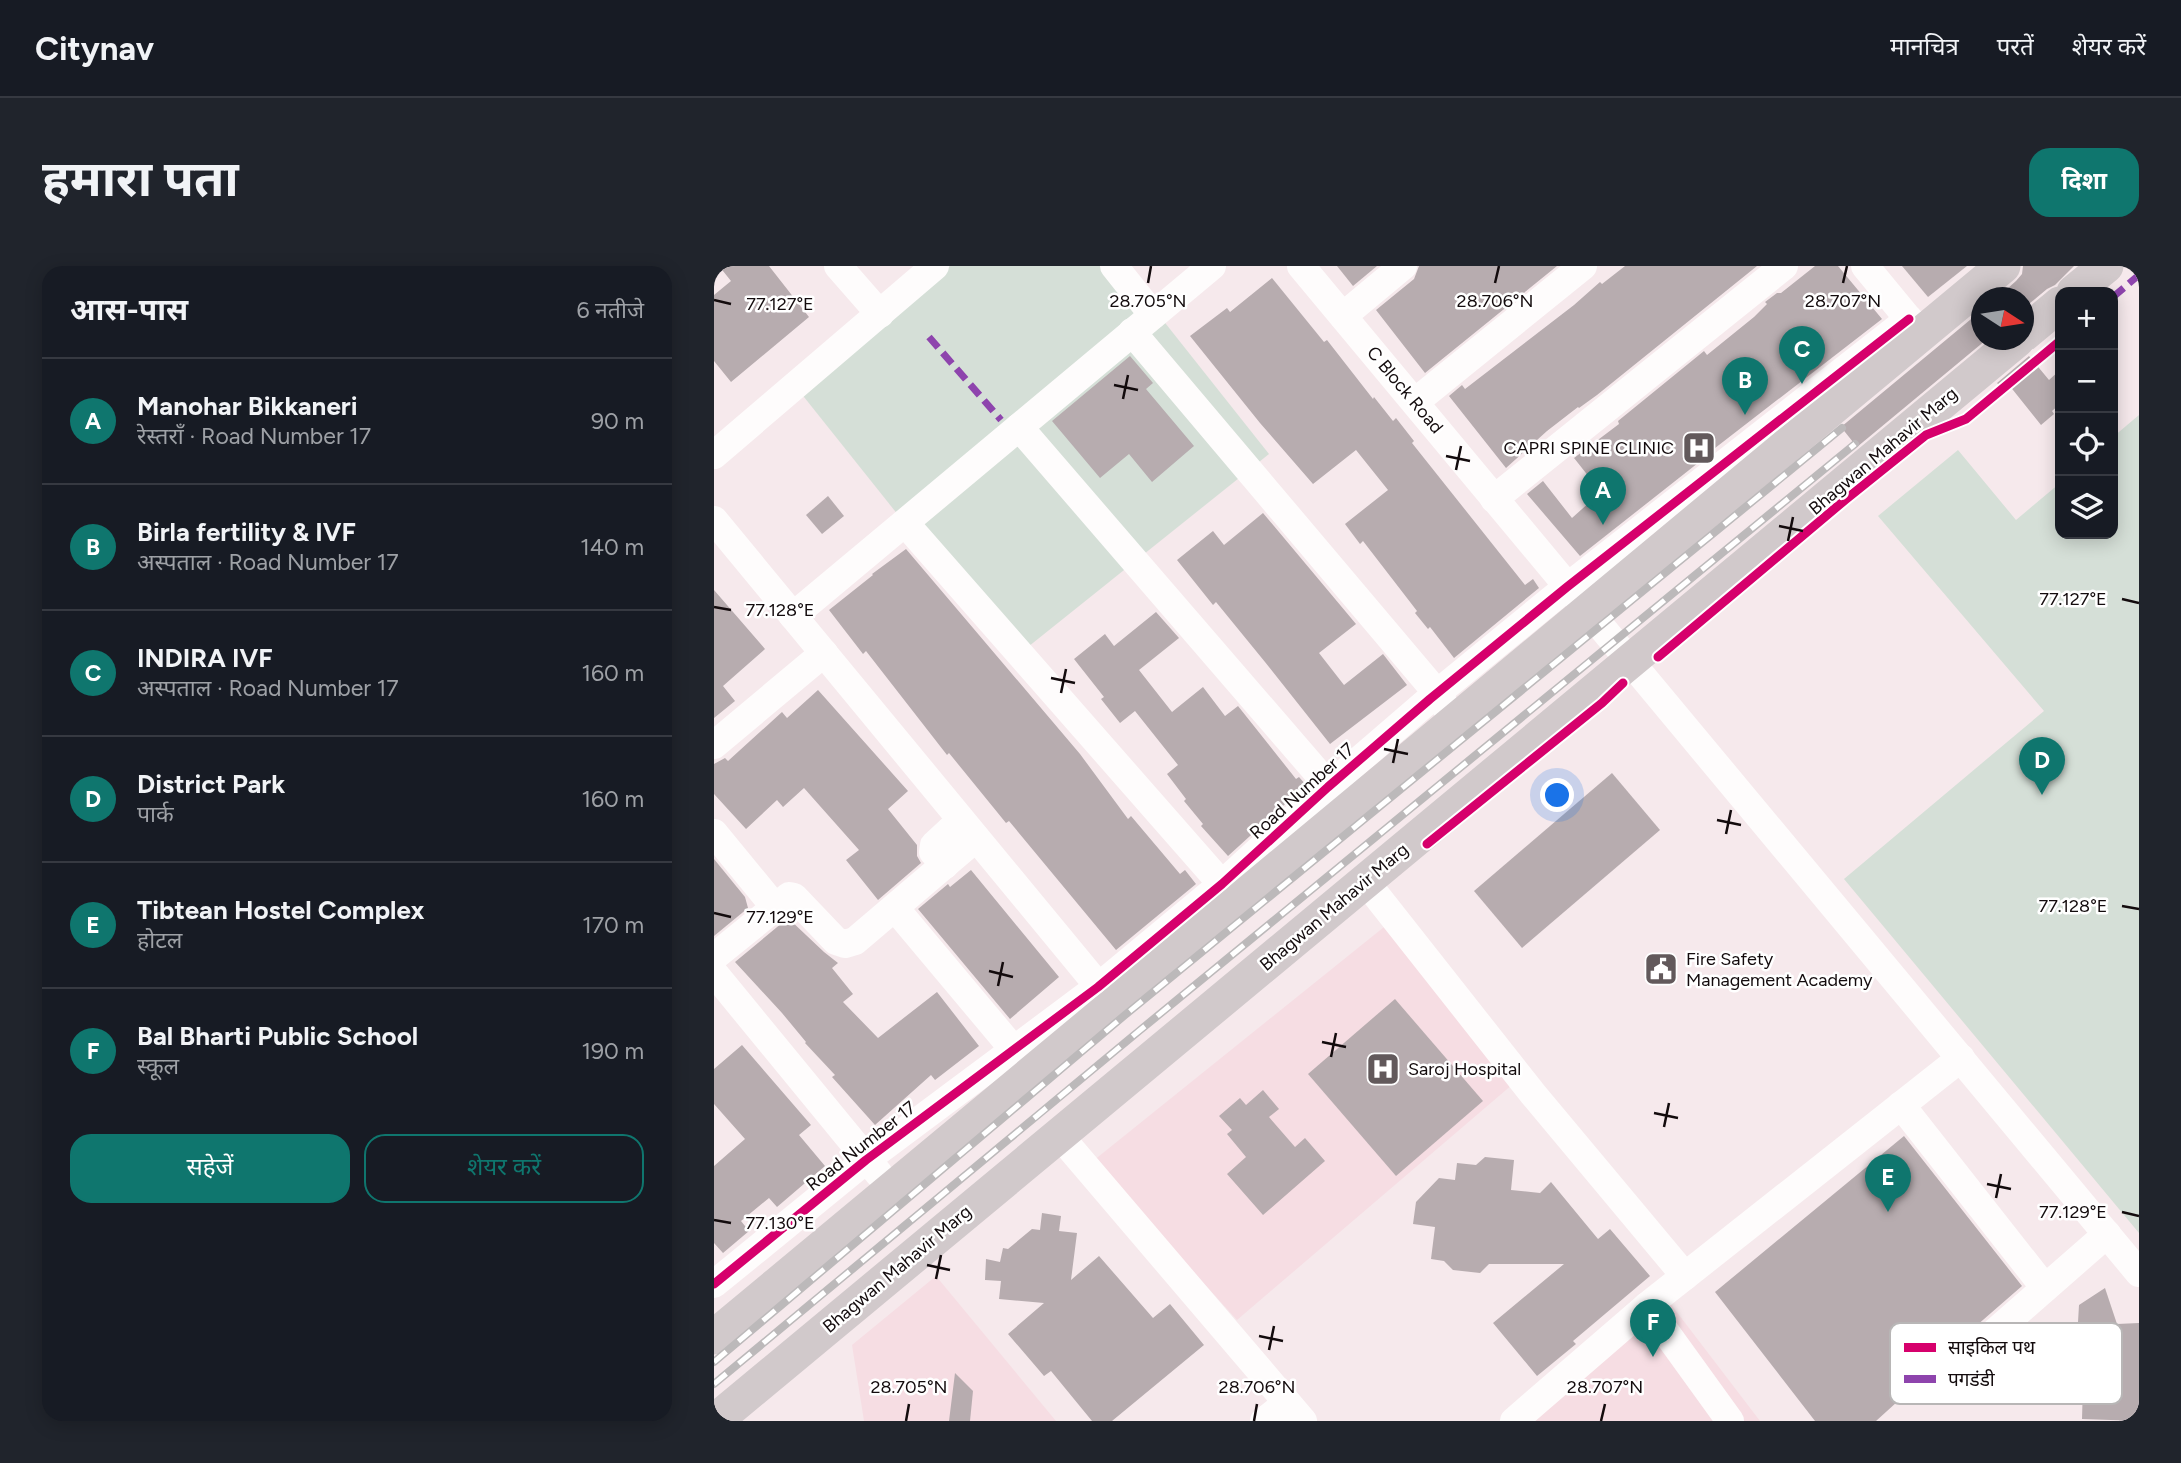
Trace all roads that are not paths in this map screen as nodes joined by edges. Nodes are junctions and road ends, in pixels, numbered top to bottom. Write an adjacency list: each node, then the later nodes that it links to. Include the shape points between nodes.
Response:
1 (838, 266): 14 (street)
2 (935, 266): 14 (street)
3 (1114, 266): 16 (street)
4 (1212, 266): 16 (street)
5 (1301, 266): 15 (street, C Block Road)
6 (1402, 266): 15 (street)
7 (1583, 266): 20 (street)
8 (1784, 266): 23 (street)
9 (1865, 266): 17 (street)
10 (2003, 266): 17 (main road)
11 (2106, 266): 12 (main road)
12 (2080, 287)
13 (2055, 308): 18 (main road)
14 (880, 314): 22 (street)
15 (1343, 316): 20 (street, C Block Road)
16 (1143, 324): 21 (street); 30 (street)
17 (1915, 326): 26 (main road)
18 (2034, 326)
19 (2005, 350): 29 (main road, Bhagwan Mahavir Marg)
20 (1415, 402): 23 (street, C Block Road)
21 (1020, 427): 24 (street); 33 (street)
22 (714, 455)
23 (1494, 499): 26 (street, C Block Road)
24 (905, 523): 27 (street); 37 (street)
25 (718, 534): 27 (street)
26 (1577, 600): 29 (street, C Block Road); 30 (street, Road Number 17); 31 (main road)
27 (793, 616): 28 (street)
28 (824, 653): 32 (street); 34 (street)
29 (1630, 661): 36 (main road, Bhagwan Mahavir Marg); 44 (street, C Block Road)
30 (1437, 693): 31 (street); 33 (street, Road Number 17)
31 (1455, 723): 33 (main road)
32 (714, 745)
33 (1339, 798): 37 (main road)
34 (969, 829): 39 (street, via 945,865); 42 (street)
35 (714, 833): 38 (street)
36 (1365, 881): 46 (main road, Bhagwan Mahavir Marg); 52 (street, via 1533,1094)
37 (1230, 893): 42 (main road)
38 (774, 906): 39 (street, via 794,897 836,942 845,944 855,942); 40 (street)
39 (895, 908): 43 (street)
40 (714, 957)
41 (714, 974): 47 (street)
42 (1106, 996): 43 (street, Road Number 17); 48 (main road)
43 (1014, 1050): 47 (street, Road Number 17)
44 (1961, 1058): 45 (street); 49 (street, C Block Road)
45 (1901, 1105): 52 (street); 53 (street)
46 (1059, 1135): 57 (street); 58 (main road, Bhagwan Mahavir Marg)
47 (866, 1160): 48 (street); 51 (street, Road Number 17)
48 (892, 1191): 56 (main road)
49 (2107, 1234): 50 (street, C Block Road); 53 (street)
50 (2139, 1273)
51 (717, 1276)
52 (1685, 1276): 54 (street)
53 (2045, 1289): 55 (street)
54 (1647, 1306): 60 (street); 61 (street)
55 (2006, 1323)
56 (714, 1337)
57 (1295, 1412): 59 (street)
58 (716, 1421)
59 (1264, 1421)
60 (1514, 1421)
61 (1730, 1421)

